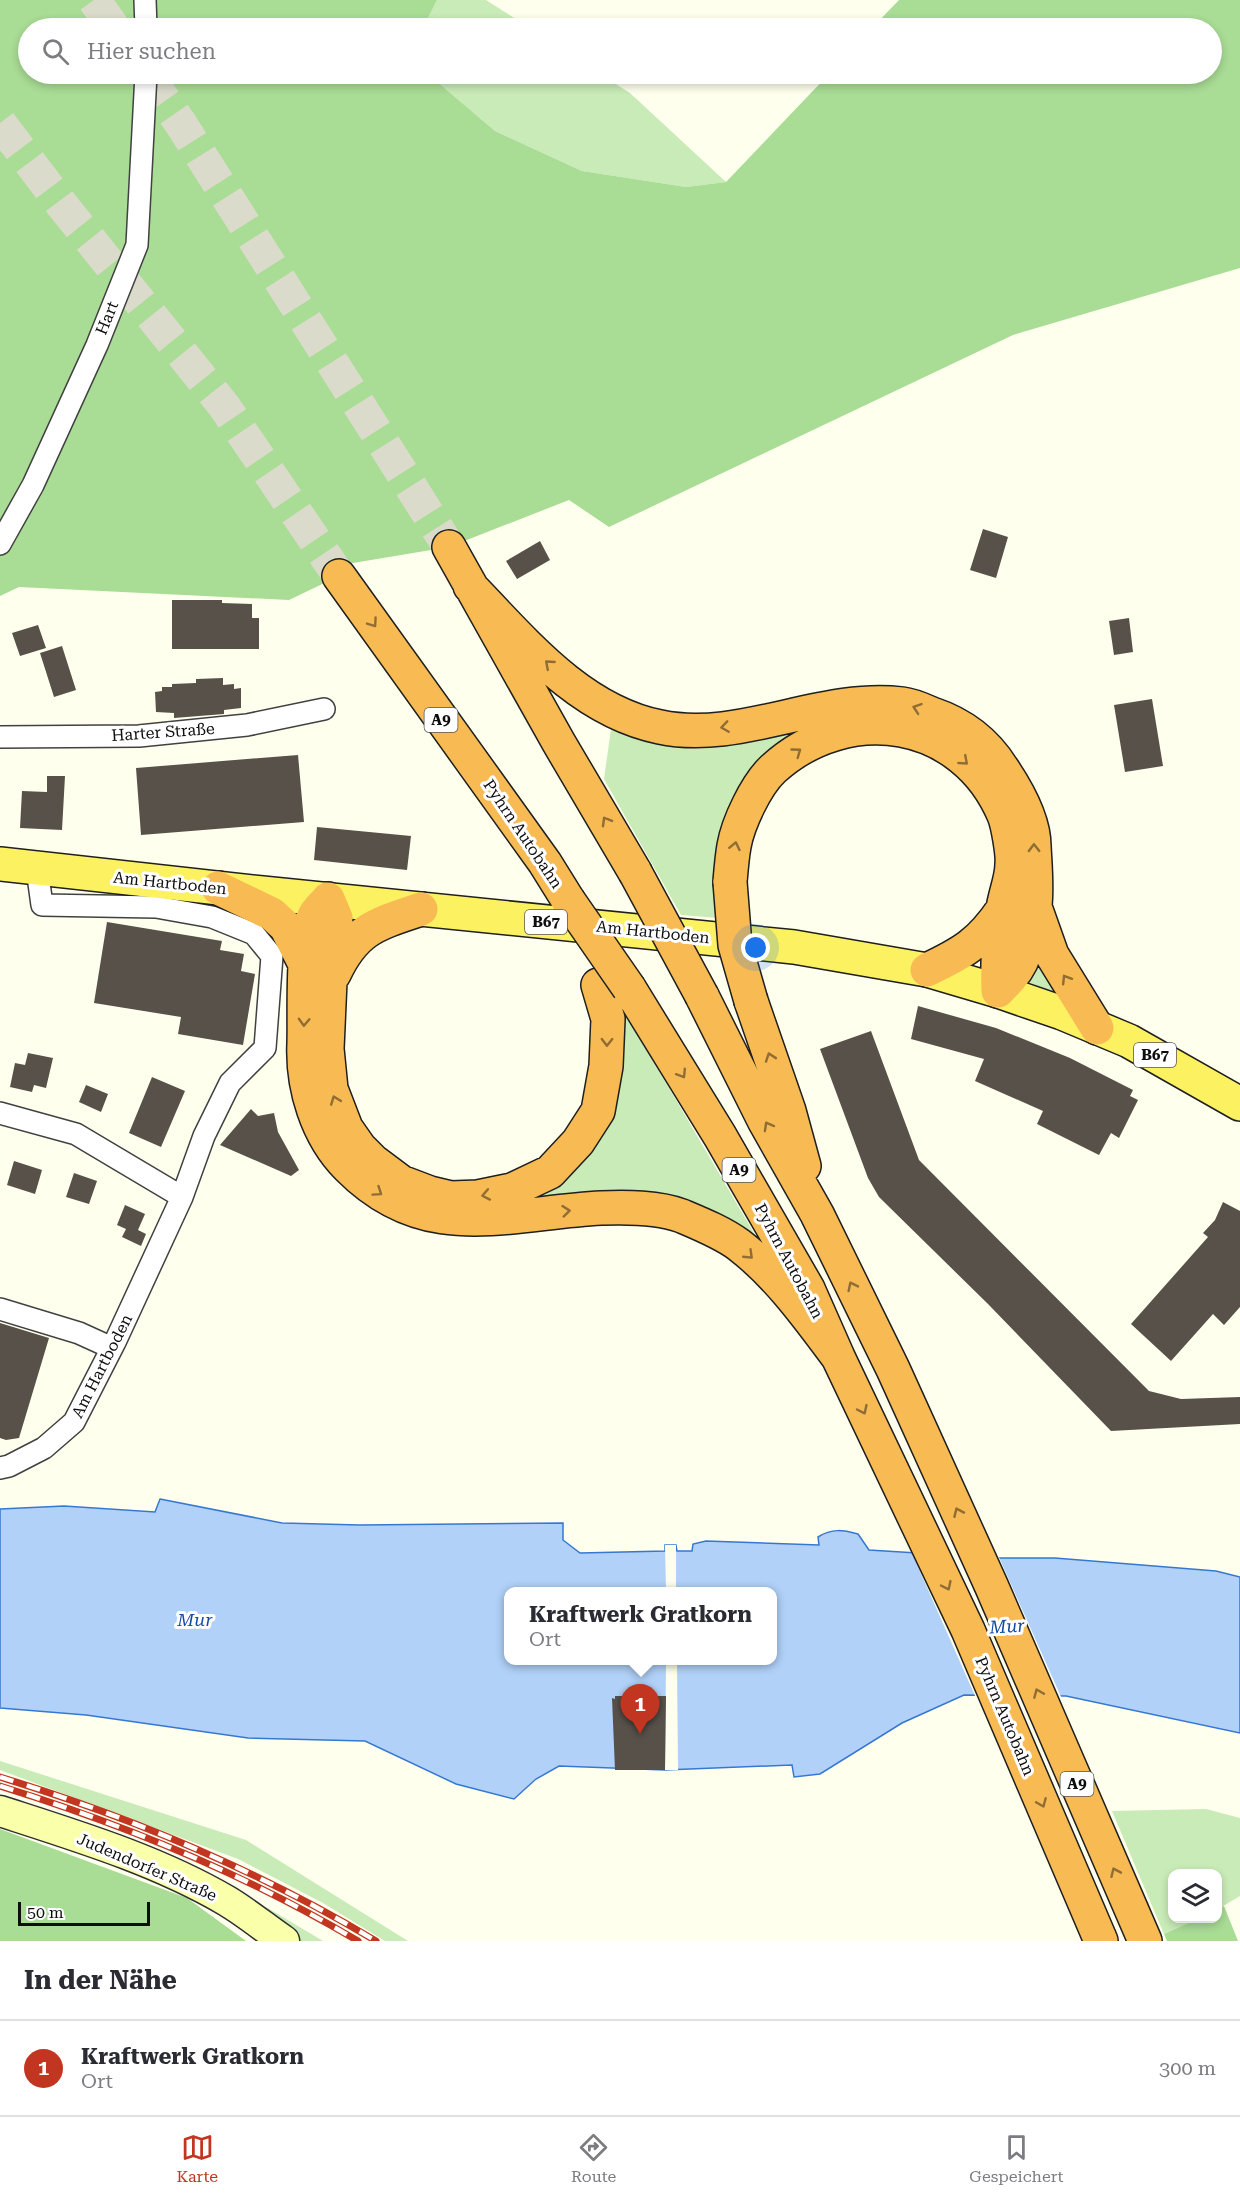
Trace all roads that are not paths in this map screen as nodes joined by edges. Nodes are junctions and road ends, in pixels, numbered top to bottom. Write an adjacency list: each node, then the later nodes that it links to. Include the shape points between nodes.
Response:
1 (145, 0): 2 (street)
2 (146, 18)
3 (145, 84): 4 (street, Hart, via 137,245 33,486)
4 (0, 544)
5 (449, 547): 7 (highway, A9)
6 (339, 576): 19 (highway, Pyhrn Autobahn / A9, one-way to 19, bridge, via 545,863)
7 (470, 586): 14 (highway, one-way to 7, via 1034,838 1024,806 997,759 964,727 904,704 866,703 830,706 723,728 660,727 624,716 588,698 528,647); 25 (highway, A9, one-way to 7, bridge, via 635,872)
8 (324, 709): 9 (street, Harter Straße, via 247,725 139,736)
9 (0, 736)
10 (0, 864): 11 (main road, Am Hartboden / B67)
11 (38, 869): 12 (main road, Am Hartboden / B67); 24 (street, Am Hartboden, via 42,904 156,908 212,917 254,934 273,956 265,1048 230,1083 204,1136)
12 (218, 888): 13 (main road, Am Hartboden / B67); 18 (highway, via 272,914)
13 (328, 899): 15 (main road, Am Hartboden / B67); 18 (highway, via 314,916 308,936)
14 (1035, 907): 20 (highway, via 1022,961); 21 (highway, one-way to 14, via 1052,955)
15 (421, 909): 17 (main road, Am Hartboden / B67, via 794,947); 18 (highway, via 374,926)
16 (1003, 909): 17 (highway, via 970,947); 20 (highway); 25 (highway, one-way to 16, bridge, via 789,1111 735,945 730,882 734,843 750,801 772,770 810,742 849,729 893,727 933,739 975,771 1005,816 1012,864)
17 (927, 970): 20 (main road, Am Hartboden / B67)
18 (318, 972): 19 (highway, one-way to 18, via 598,1110 578,1142 550,1172 512,1190 451,1198 401,1182 373,1161 346,1128 331,1089); 28 (highway, one-way to 28, via 303,1051 309,1097 339,1158 379,1194 430,1215 462,1220 489,1221 622,1207 679,1215 738,1245 794,1298)
19 (614, 987): 28 (highway, Pyhrn Autobahn / A9, one-way to 28, via 720,1136 808,1289)
20 (998, 991): 21 (main road, Am Hartboden / B67)
21 (1097, 1028): 22 (main road, Am Hartboden / B67, via 1129,1041)
22 (1240, 1104)
23 (0, 1113): 24 (street, via 76,1134)
24 (182, 1197): 27 (street, Am Hartboden)
25 (817, 1214): 31 (highway, A9, one-way to 25, via 991,1586)
26 (0, 1309): 27 (street, via 80,1333)
27 (112, 1348): 29 (street, Am Hartboden, via 74,1422 44,1448)
28 (838, 1357): 33 (highway, Pyhrn Autobahn / A9, one-way to 33, via 968,1630)
29 (0, 1468)
30 (0, 1811): 32 (main road, Judendorfer Straße, via 96,1842 170,1873 227,1901)
31 (1142, 1933)
32 (284, 1941)
33 (1101, 1941)

